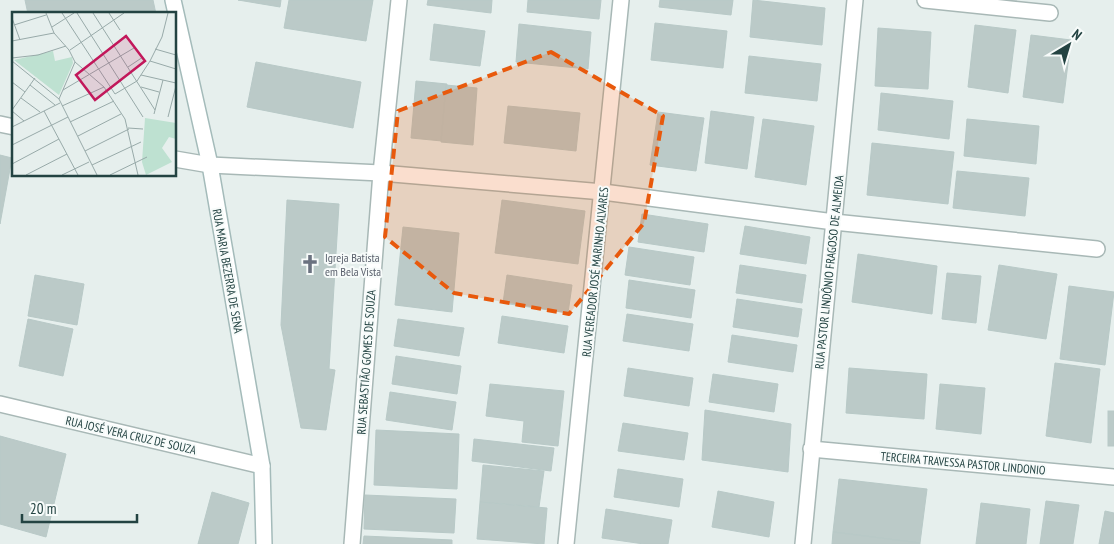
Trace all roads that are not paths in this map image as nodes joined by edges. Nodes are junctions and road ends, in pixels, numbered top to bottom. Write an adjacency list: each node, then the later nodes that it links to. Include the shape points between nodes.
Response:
1 (399, 0): 9 (street, RUA SEBASTIÃO GOMES DE SOUZA)
2 (621, 0): 10 (street, RUA VEREADOR JOSÉ MARINHO ALVARES)
3 (854, 0): 11 (street, RUA PASTOR LINDÔNIO FRAGOSO DE ALMEIDA)
4 (925, 0): 6 (street)
5 (176, 13): 8 (street, RUA MARIA BEZERRA DE SENA)
6 (1050, 13)
7 (176, 159): 8 (street)
8 (210, 165): 9 (street); 15 (street, RUA MARIA BEZERRA DE SENA)
9 (381, 173): 10 (street); 18 (street, RUA SEBASTIÃO GOMES DE SOUZA)
10 (603, 192): 11 (street); 19 (street, RUA VEREADOR JOSÉ MARINHO ALVARES)
11 (834, 222): 12 (street); 14 (street, RUA PASTOR LINDÔNIO FRAGOSO DE ALMEIDA)
12 (1097, 249)
13 (0, 404): 15 (street, RUA JOSÉ VERA CRUZ DE SOUZA)
14 (811, 448): 16 (street, TERCEIRA TRAVESSA PASTOR LINDONIO); 20 (street, RUA PASTOR LINDÔNIO FRAGOSO DE ALMEIDA)
15 (262, 466): 17 (street, RUA MARIA BEZERRA DE SENA)
16 (1114, 477)
17 (264, 544)
18 (352, 544)
19 (566, 544)
20 (803, 544)

